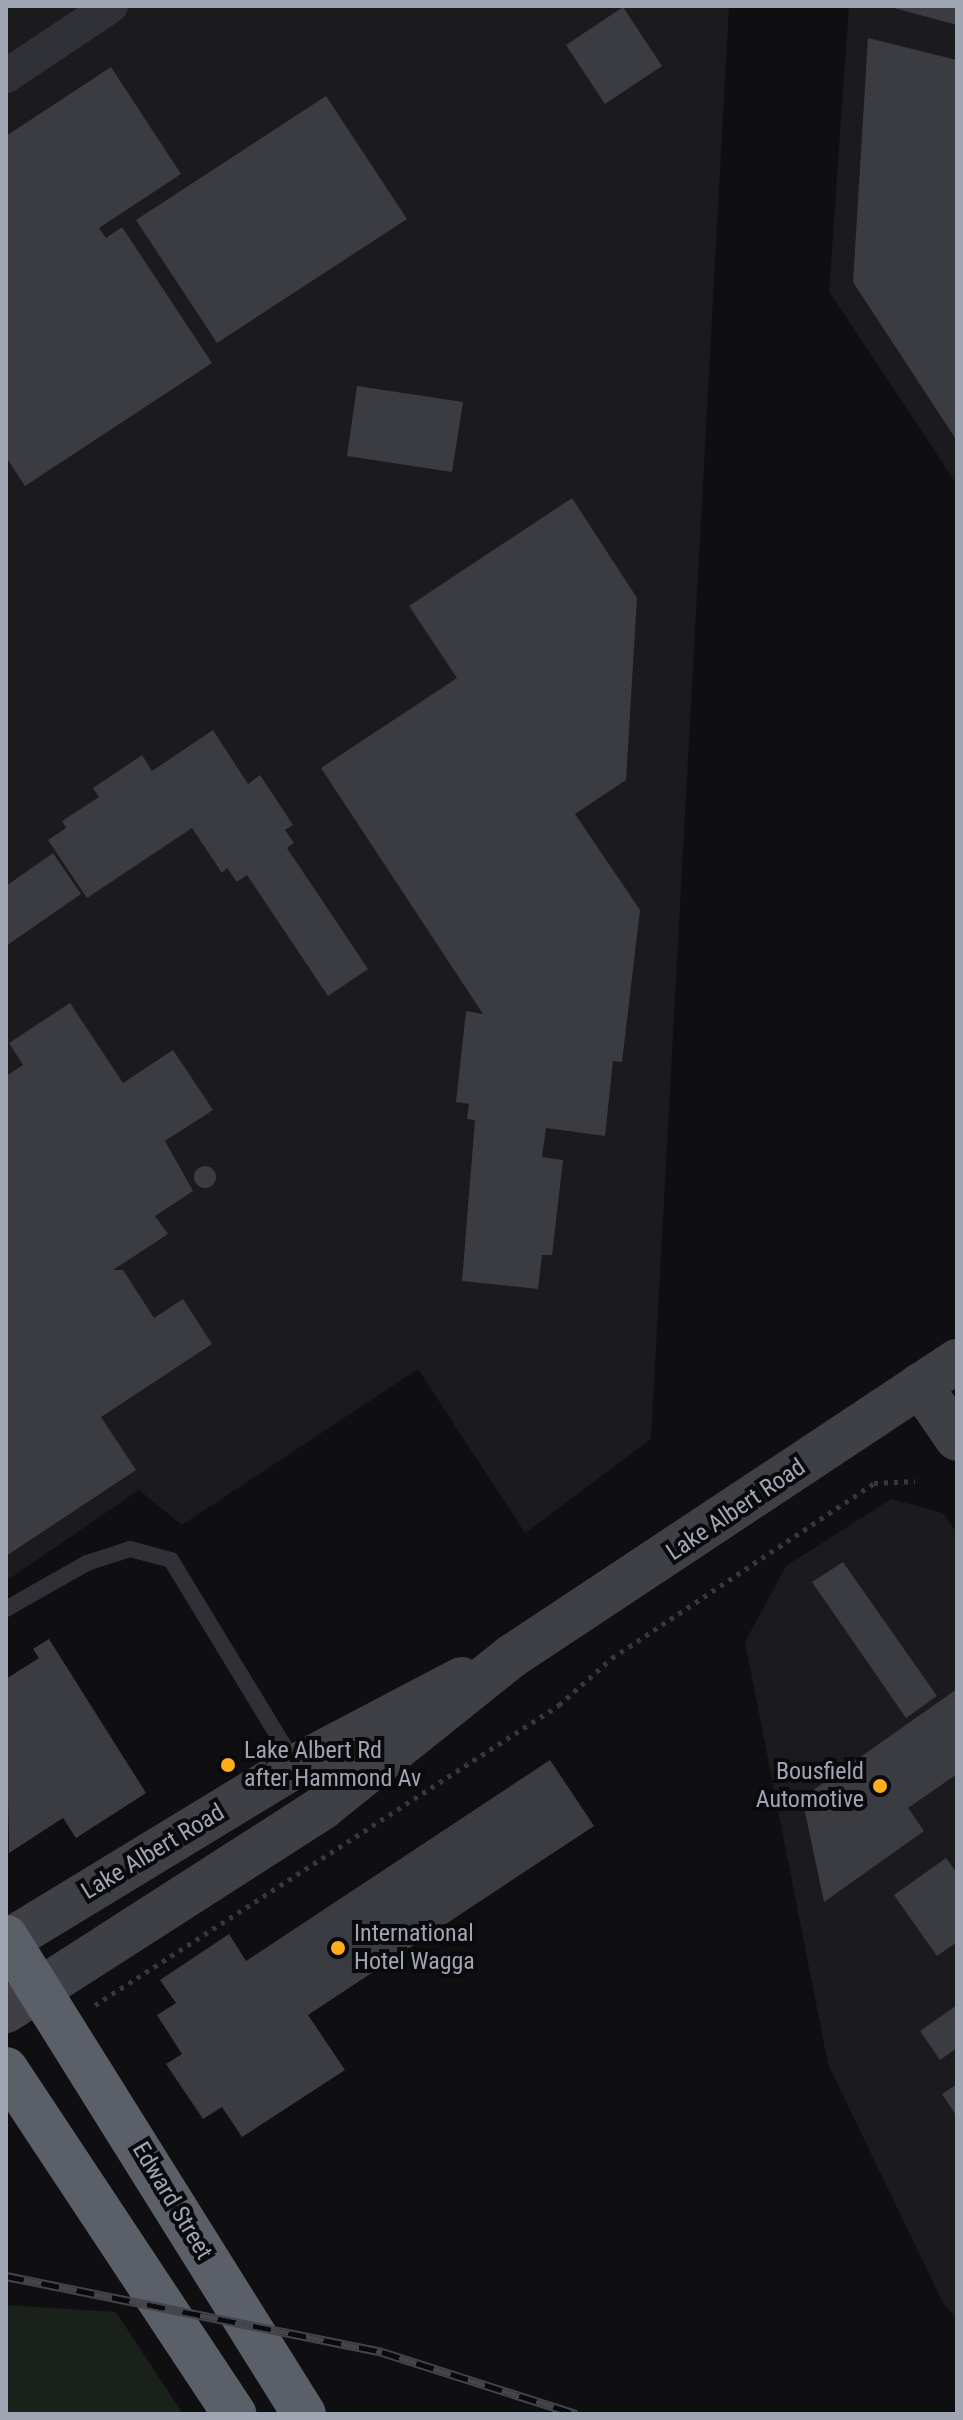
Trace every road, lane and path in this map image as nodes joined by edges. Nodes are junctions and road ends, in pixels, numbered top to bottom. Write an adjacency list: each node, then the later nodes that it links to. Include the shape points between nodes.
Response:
1 (111, 6): 2 (street)
2 (6, 76)
3 (957, 1361): 4 (main road, Lake Albert Road)
4 (920, 1385): 5 (main road); 8 (main road, Lake Albert Road)
5 (957, 1439)
6 (915, 1481): 12 (path, via 874,1483 612,1658 559,1705)
7 (6, 1609): 9 (lane, via 87,1563 130,1549 171,1560)
8 (512, 1656): 9 (main road, Lake Albert Road, via 397,1709); 11 (main road, Lake Albert Road, via 322,1808)
9 (296, 1766): 10 (main road, Lake Albert Road)
10 (7, 1939): 11 (highway, Edward Street)
11 (23, 1999): 15 (highway, Edward Street)
12 (94, 2006)
13 (6, 2069): 14 (highway)
14 (234, 2414)
15 (304, 2414)

